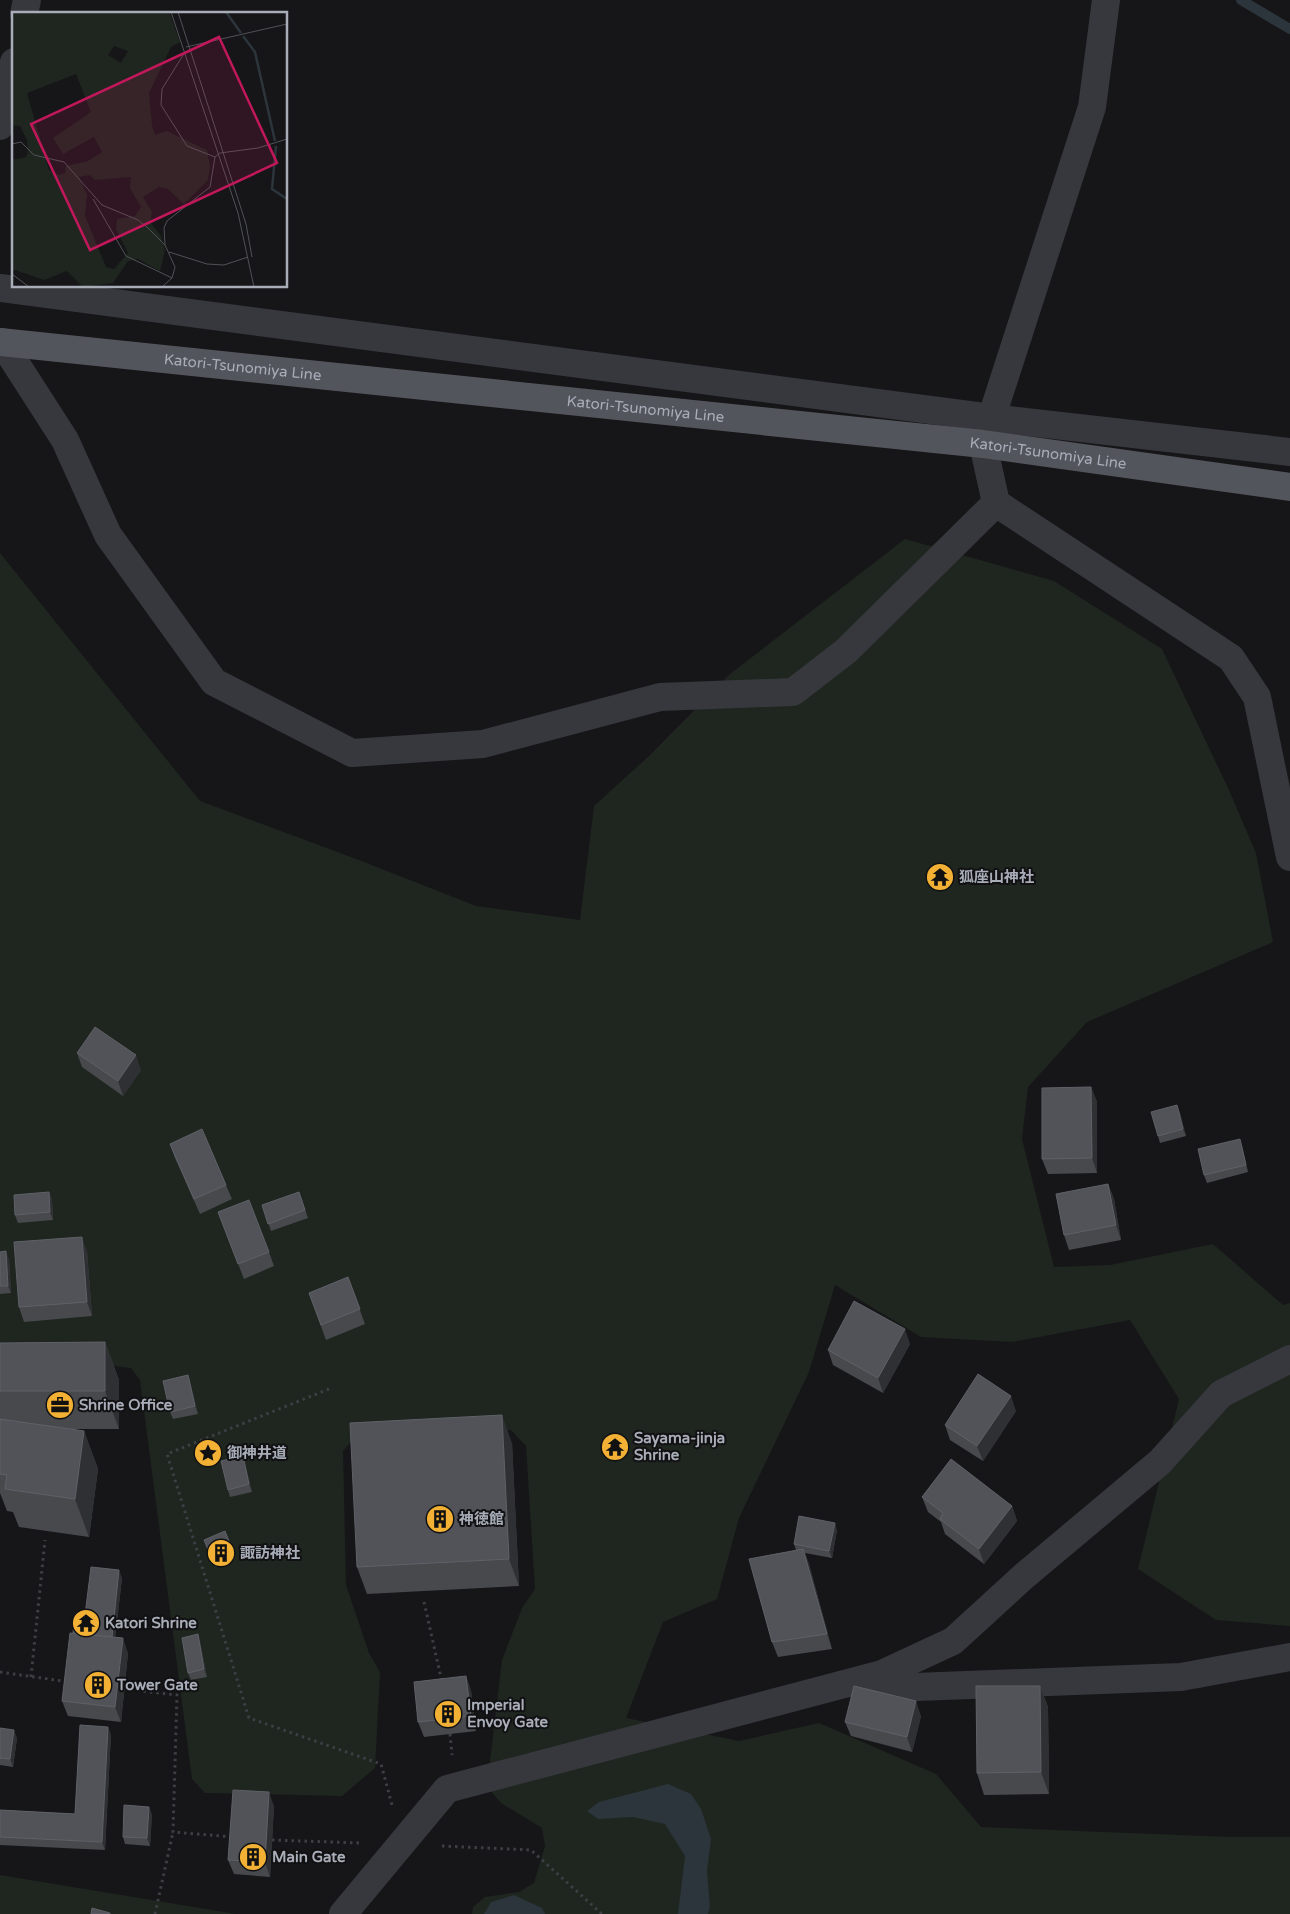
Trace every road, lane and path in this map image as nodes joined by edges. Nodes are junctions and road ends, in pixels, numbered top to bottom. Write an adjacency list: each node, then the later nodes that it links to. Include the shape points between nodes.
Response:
1 (1106, 0): 6 (street, via 1092,107)
2 (12, 71): 3 (street)
3 (0, 126)
4 (0, 288): 6 (street)
5 (1, 342): 7 (main road, Katori-Tsunomiya Line); 10 (street, via 65,440 108,535 214,682 352,753 483,744 660,697 793,692 846,651)
6 (992, 418): 7 (street); 8 (street)
7 (984, 444): 9 (main road, Katori-Tsunomiya Line); 10 (street)
8 (1290, 452)
9 (1290, 487)
10 (996, 503): 11 (street, via 1231,658 1257,698)
11 (1290, 857)
12 (1290, 1359): 22 (street, via 1221,1394 1160,1462 1024,1576 953,1641 882,1674)
13 (329, 1389): 27 (path, via 167,1454 249,1718 382,1764)
14 (46, 1540): 18 (path)
15 (424, 1602): 20 (path)
16 (1290, 1657): 22 (street, via 1181,1677)
17 (0, 1672): 18 (path)
18 (31, 1677): 19 (path)
19 (72, 1682)
20 (443, 1684)
21 (124, 1689): 23 (path, via 177,1696)
22 (823, 1690): 27 (street, via 446,1789)
23 (173, 1832): 24 (path); 29 (path)
24 (236, 1837)
25 (272, 1840): 26 (path)
26 (345, 1843)
27 (402, 1844): 30 (street)
28 (469, 1847): 31 (path, via 531,1850)
29 (154, 1914)
30 (343, 1914)
31 (602, 1914)

